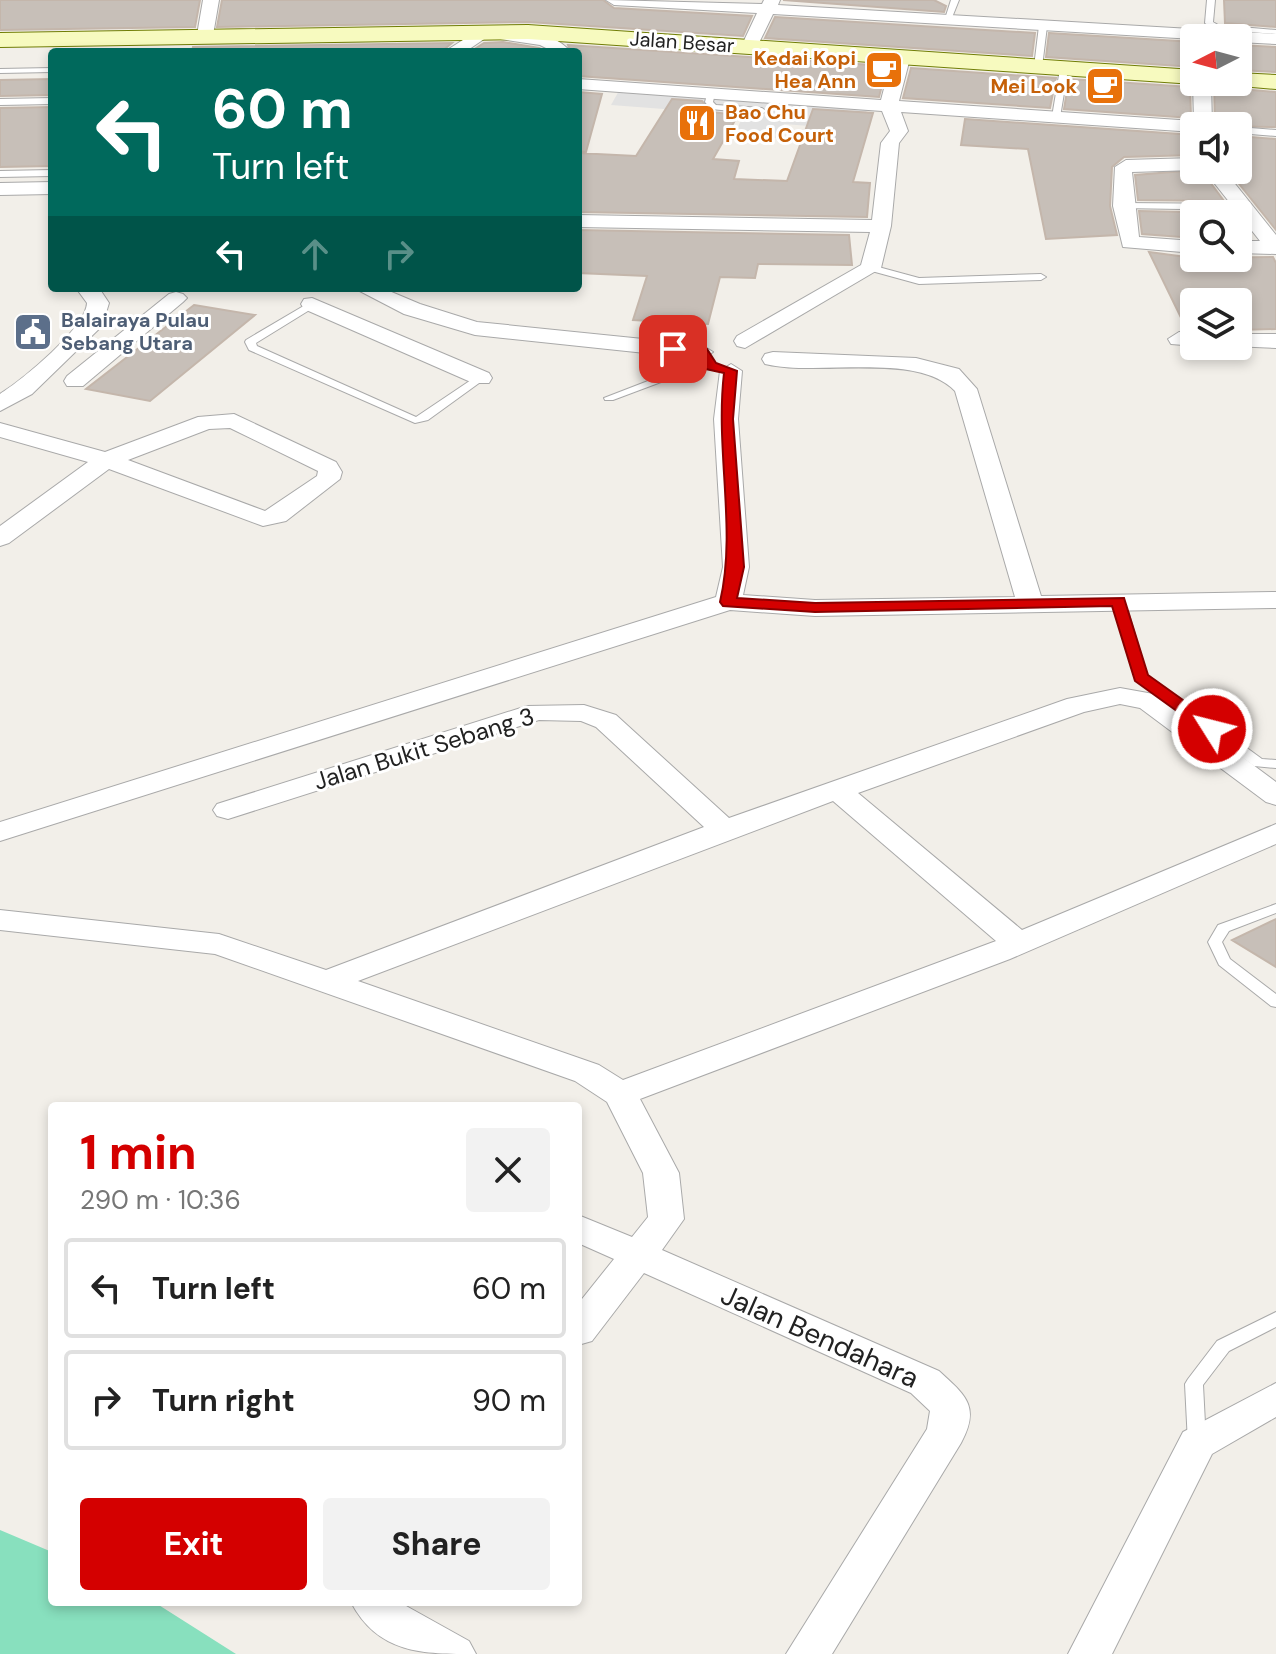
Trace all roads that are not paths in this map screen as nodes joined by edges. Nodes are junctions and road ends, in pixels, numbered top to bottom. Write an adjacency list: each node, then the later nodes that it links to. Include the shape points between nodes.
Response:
1 (211, 0): 10 (street)
2 (614, 0): 5 (street)
3 (955, 0): 6 (lane)
4 (1211, 0): 9 (lane, via 1209,23 1216,27)
5 (770, 4): 6 (street); 15 (street)
6 (947, 20): 7 (street)
7 (1043, 26): 11 (street); 17 (lane)
8 (468, 32): 10 (street, Jalan Besar); 14 (street, Jalan Besar)
9 (1276, 32)
10 (205, 35): 13 (street, Jalan Besar)
11 (1276, 39)
12 (0, 40): 13 (street, Jalan Besar)
13 (166, 44)
14 (559, 45): 15 (street, Jalan Besar)
15 (749, 47): 16 (street, Jalan Besar)
16 (901, 58): 17 (street, Jalan Besar); 28 (street)
17 (1038, 67): 18 (street, Jalan Besar)
18 (1064, 69): 21 (street, Jalan Besar); 30 (lane)
19 (48, 70): 20 (lane)
20 (0, 71)
21 (1180, 76)
22 (1252, 81): 23 (street)
23 (1276, 82)
24 (582, 84): 25 (street)
25 (711, 93): 28 (street); 29 (lane, via 714,107)
26 (48, 101): 27 (lane)
27 (0, 102)
28 (889, 105): 30 (street); 45 (street, via 899,131 890,143)
29 (762, 111)
30 (1056, 117): 31 (street)
31 (1180, 126)
32 (1252, 131): 33 (lane)
33 (1276, 133)
34 (1180, 164): 41 (street, via 1126,166)
35 (48, 173): 36 (lane)
36 (0, 174)
37 (1225, 184): 40 (street)
38 (48, 188): 39 (street)
39 (0, 189)
40 (1238, 200)
41 (1123, 206): 42 (lane); 46 (street, via 1130,243)
42 (1180, 206)
43 (1252, 218): 48 (street)
44 (582, 221): 45 (street)
45 (881, 226): 49 (street)
46 (1180, 247)
47 (1252, 247): 48 (street)
48 (1276, 248)
49 (871, 268): 50 (lane, via 919,281); 57 (street)
50 (1041, 277)
51 (340, 292): 55 (street)
52 (374, 292): 60 (street, via 475,328)
53 (94, 297): 56 (street); 66 (street, via 94,321 24,389)
54 (176, 298): 56 (street)
55 (312, 304): 63 (street); 63 (lane, via 250,342 253,348 415,420)
56 (150, 319): 64 (street)
57 (745, 341): 60 (street, via 713,344); 61 (street, via 770,350)
58 (1252, 341): 59 (street)
59 (1276, 341)
60 (704, 357): 62 (street); 65 (lane)
61 (773, 359): 62 (street, via 753,370); 73 (street, via 916,365 951,374 966,389)
62 (731, 371): 72 (street, via 726,419 736,567)
63 (481, 378)
64 (75, 381)
65 (609, 398)
66 (0, 404)
67 (0, 430): 68 (street)
68 (106, 460): 68 (street, via 263,519 277,516 328,479 330,472 234,421 220,420); 69 (street)
69 (0, 538)
70 (1276, 600): 71 (street)
71 (1119, 601): 73 (street); 74 (lane, via 1141,677 1259,763)
72 (728, 602): 73 (street, via 815,608); 79 (street)
73 (1030, 602)
74 (1276, 764)
75 (837, 790): 76 (street, via 1077,705 1120,696 1149,701); 78 (street); 83 (street)
76 (1276, 796)
77 (228, 810): 78 (street, Jalan Bukit Sebang 3, via 537,712 584,713 606,721)
78 (724, 830): 84 (street)
79 (0, 832)
80 (1276, 833): 83 (street)
81 (1276, 908): 85 (lane, via 1223,928 1215,942 1224,962)
82 (0, 920): 84 (street, via 219,944)
83 (1019, 944): 86 (street)
84 (329, 981): 86 (street, via 587,1073)
85 (1276, 1002)
86 (620, 1094): 88 (street, via 661,1173 663,1188 666,1219)
87 (582, 1230): 88 (street)
88 (639, 1255): 90 (street); 95 (street, Jalan Bendahara, via 925,1382 951,1406 947,1432)
89 (1276, 1319): 92 (lane, via 1223,1346 1194,1384)
90 (582, 1326)
91 (1276, 1398): 92 (street)
92 (1197, 1443): 96 (street)
93 (376, 1606): 94 (street, via 389,1621)
94 (454, 1654)
95 (808, 1654)
96 (1090, 1654)

